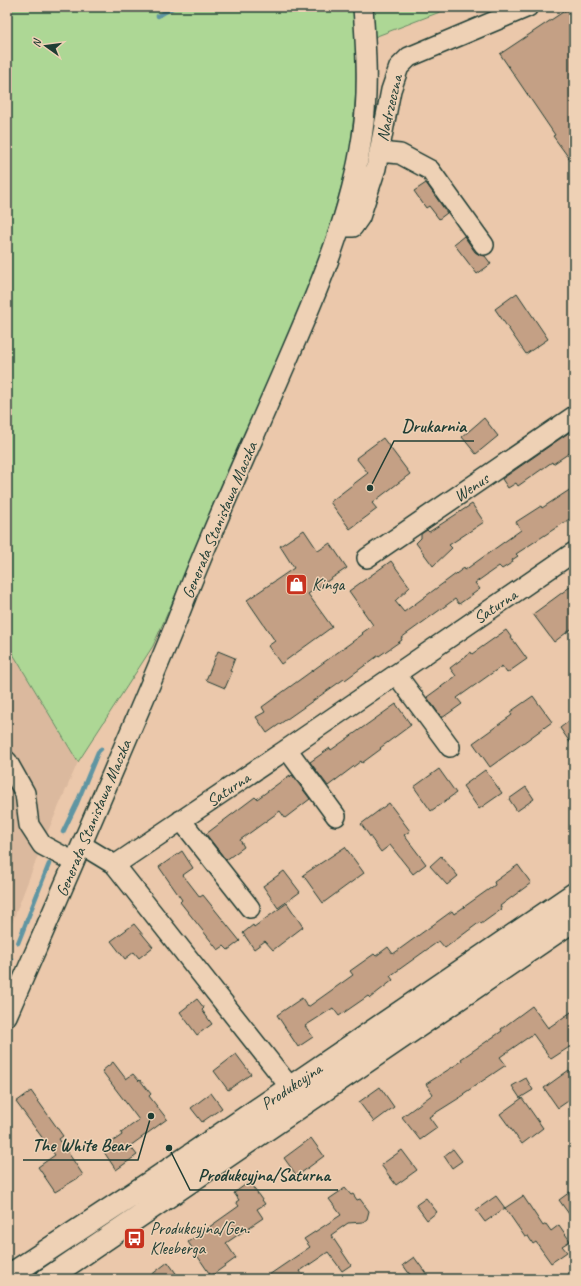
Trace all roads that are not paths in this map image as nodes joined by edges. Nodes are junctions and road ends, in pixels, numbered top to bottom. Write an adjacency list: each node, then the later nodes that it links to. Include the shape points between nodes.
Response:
1 (363, 7): 4 (street, Generała Stanisława Maczka, via 366,94 362,136 353,186)
2 (528, 7): 3 (street, Nadrzeczna, via 409,56 399,67 391,90)
3 (379, 152): 4 (street, Nadrzeczna, via 360,217 353,227); 5 (street, via 400,154 430,170)
4 (341, 227): 15 (street, Generała Stanisława Maczka, via 315,297 200,561)
5 (484, 245)
6 (574, 416): 8 (street, Wenus)
7 (574, 552): 9 (street, Saturna)
8 (367, 558)
9 (396, 674): 10 (street); 11 (street, Saturna)
10 (450, 747)
11 (287, 749): 13 (street); 14 (street, Saturna)
12 (7, 761): 16 (street, via 25,793 29,825 42,845)
13 (336, 816)
14 (181, 820): 17 (street, Saturna); 19 (street)
15 (82, 845): 16 (street, Generała Stanisława Maczka); 17 (street)
16 (74, 862): 21 (street, Generała Stanisława Maczka)
17 (115, 865): 22 (street)
18 (574, 894): 22 (main road, Produkcyjna)
19 (250, 908)
20 (574, 920): 23 (main road, Produkcyjna)
21 (7, 1016)
22 (290, 1087): 23 (main road, Produkcyjna)
23 (163, 1187): 24 (main road, Produkcyjna); 25 (main road, Produkcyjna)
24 (7, 1277)
25 (47, 1279)

